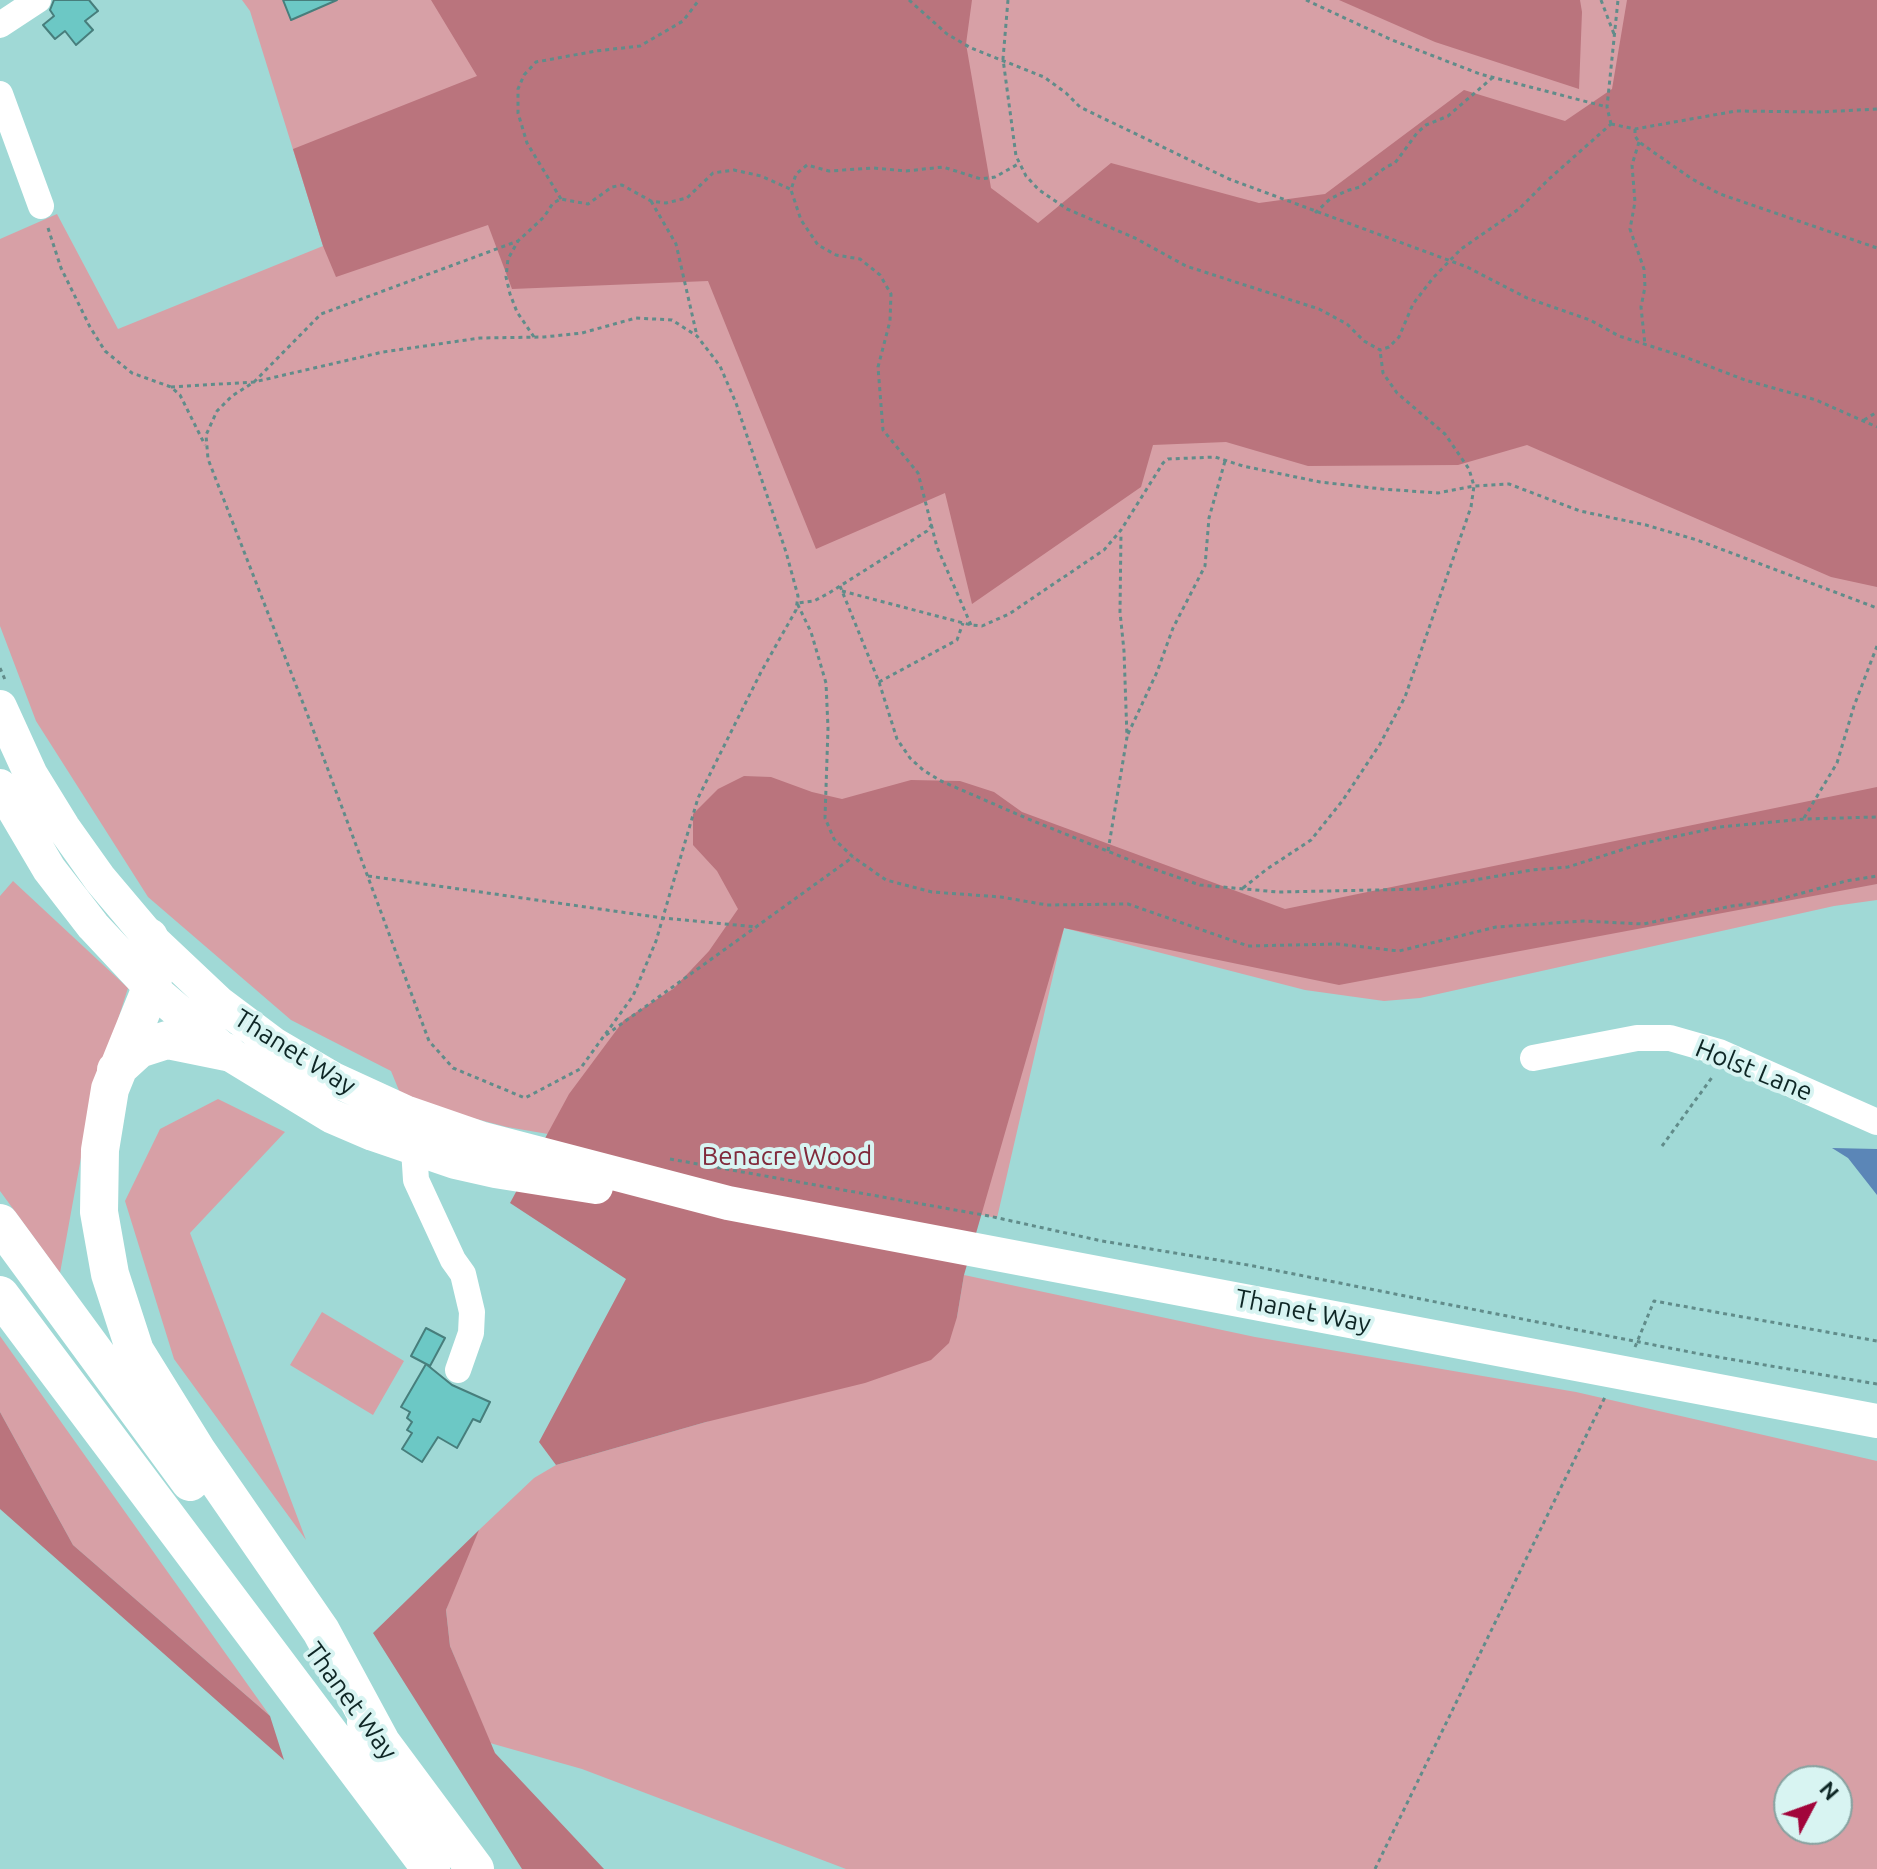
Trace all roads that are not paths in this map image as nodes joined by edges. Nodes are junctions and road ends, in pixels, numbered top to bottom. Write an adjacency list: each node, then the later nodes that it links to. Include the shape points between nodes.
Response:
1 (38, 0): 2 (street)
2 (0, 25)
3 (0, 94): 4 (street)
4 (41, 206)
5 (3, 694): 7 (main road, Thanet Way, via 31,775 100,879)
6 (0, 786): 8 (main road, Thanet Way, via 67,894)
7 (149, 937): 8 (highway, via 155,970); 14 (main road, Thanet Way, via 247,1025 304,1064 368,1097 483,1139)
8 (151, 988): 9 (main road, Thanet Way); 11 (highway)
9 (226, 1052): 11 (highway, via 167,1040 139,1049); 13 (main road, Thanet Way, via 331,1116)
10 (1533, 1058): 12 (street, Holst Lane, via 1637,1038 1670,1038 1701,1045)
11 (116, 1070): 19 (highway, via 103,1119 99,1212 110,1274 135,1351 321,1631)
12 (1877, 1122)
13 (414, 1149): 14 (main road, Thanet Way, via 542,1180); 17 (street, via 416,1180 463,1274 472,1312)
14 (728, 1203): 18 (main road, Thanet Way)
15 (0, 1223): 19 (highway, Thanet Way)
16 (0, 1295): 20 (highway, Thanet Way)
17 (458, 1370)
18 (1877, 1421)
19 (381, 1742): 21 (highway, Thanet Way)
20 (431, 1869)
21 (475, 1869)

